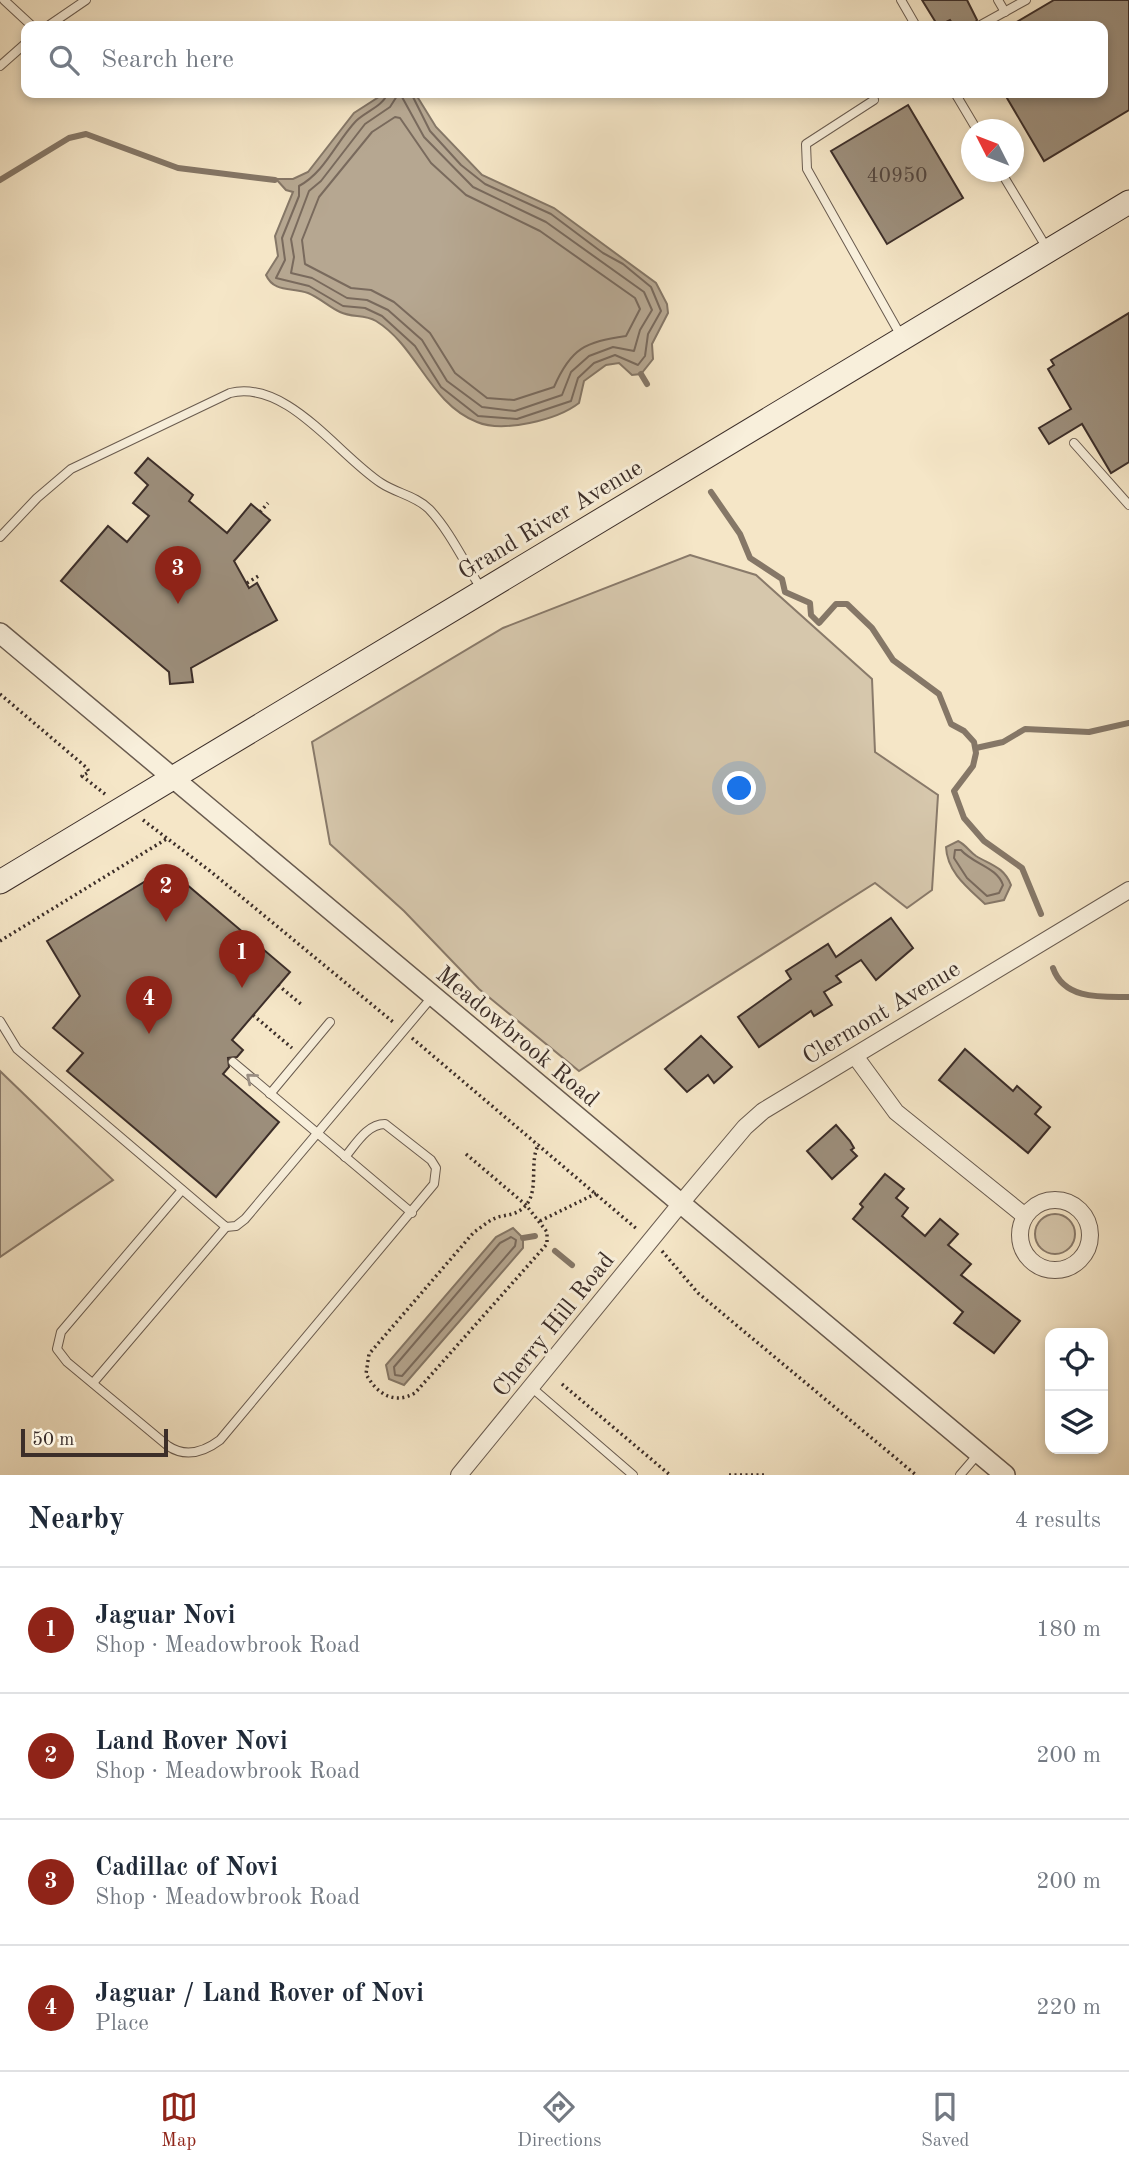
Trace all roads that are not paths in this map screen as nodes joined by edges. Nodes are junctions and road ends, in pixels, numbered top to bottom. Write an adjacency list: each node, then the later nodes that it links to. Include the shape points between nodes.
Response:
1 (4, 0): 7 (lane)
2 (86, 0): 8 (lane)
3 (901, 0): 9 (lane)
4 (998, 0): 6 (lane)
5 (1026, 0): 6 (lane)
6 (1005, 12): 10 (lane)
7 (27, 21)
8 (55, 21)
9 (913, 21)
10 (988, 21)
11 (21, 47): 12 (lane)
12 (0, 66)
13 (958, 98): 15 (lane)
14 (874, 100): 19 (lane, via 806,144 807,169)
15 (970, 119)
16 (1007, 182): 18 (lane)
17 (1129, 202): 18 (main road, Grand River Avenue)
18 (1048, 251): 19 (main road, Grand River Avenue)
19 (902, 338): 23 (main road, Grand River Avenue)
20 (1074, 443): 21 (lane)
21 (1129, 505)
22 (0, 537): 23 (lane, via 71,468 230,393 254,391 279,399 382,484 423,504)
23 (482, 591): 25 (main road, Grand River Avenue)
24 (0, 633): 25 (street, Meadowbrook Road)
25 (173, 777): 26 (main road, Grand River Avenue); 28 (street, Meadowbrook Road)
26 (0, 882)
27 (1129, 890): 31 (street, Clermont Avenue)
28 (432, 997): 34 (lane); 37 (street, Meadowbrook Road)
29 (0, 1021): 36 (lane, via 18,1049)
30 (330, 1022): 33 (lane)
31 (855, 1055): 37 (street, Clermont Avenue, via 763,1111); 39 (street, via 896,1112)
32 (233, 1062): 33 (lane, one-way to 32)
33 (270, 1094): 34 (lane)
34 (317, 1133): 35 (lane); 40 (lane, via 245,1219)
35 (345, 1157): 38 (lane); 38 (lane, via 369,1129 385,1124 431,1160 436,1168 434,1184)
36 (182, 1190): 40 (lane); 41 (lane, via 61,1332 57,1349 61,1356)
37 (682, 1202): 42 (street, Cherry Hill Road); 43 (street, Meadowbrook Road)
38 (412, 1213): 41 (lane, via 210,1447 175,1451)
39 (1025, 1216): 39 (street, via 1020,1228 1024,1251 1041,1267 1065,1269 1084,1255 1090,1234 1075,1206 1055,1200)
40 (226, 1227): 41 (lane)
41 (93, 1383)
42 (531, 1387): 44 (street, Cherry Hill Road); 45 (lane)
43 (979, 1453): 46 (lane); 47 (street, Meadowbrook Road)
44 (458, 1475)
45 (633, 1475)
46 (960, 1475)
47 (1005, 1475)

